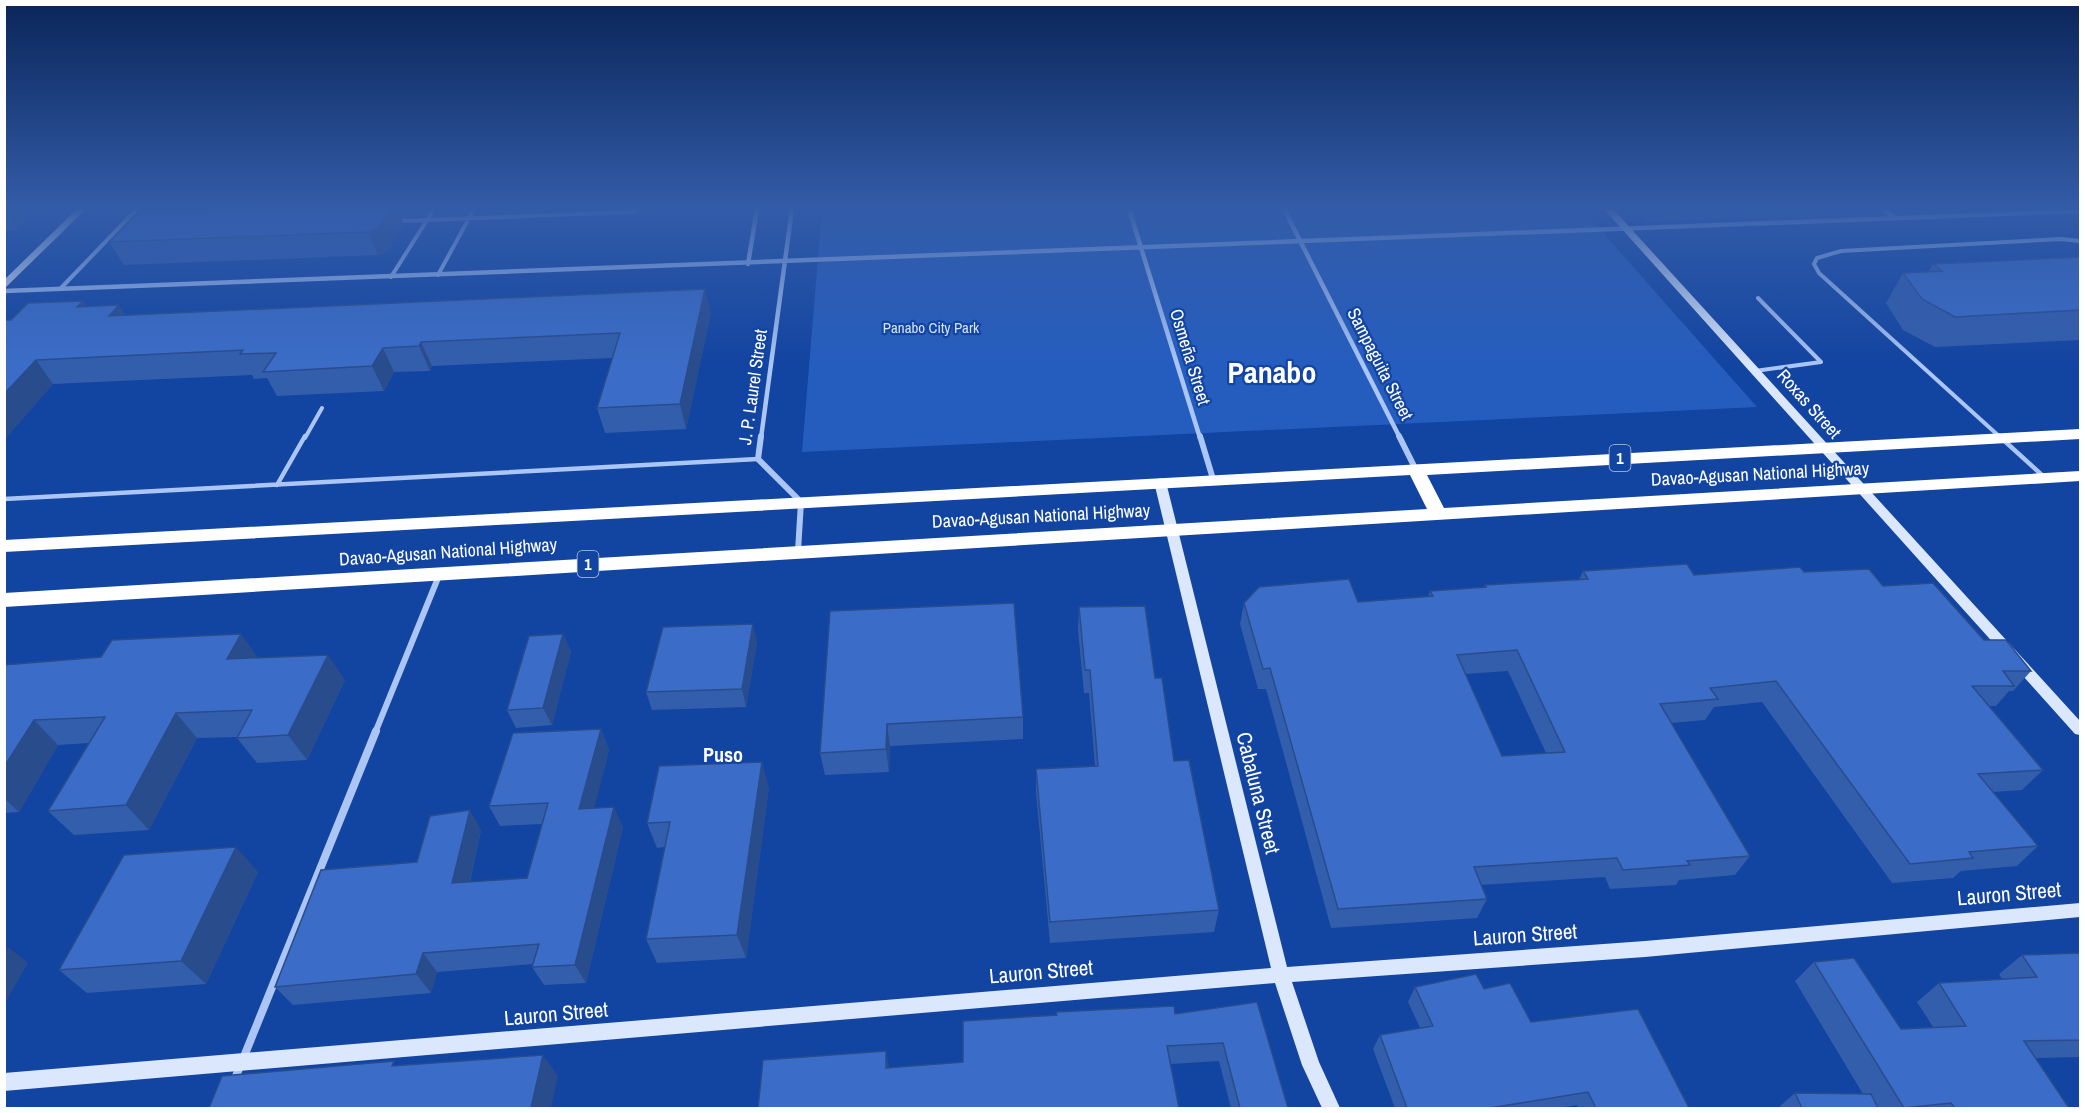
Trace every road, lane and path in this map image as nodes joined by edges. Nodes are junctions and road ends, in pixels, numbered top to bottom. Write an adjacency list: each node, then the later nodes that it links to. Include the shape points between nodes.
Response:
1 (29, 261): 15 (street)
2 (87, 261): 16 (lane)
3 (401, 261): 14 (lane)
4 (446, 261): 13 (lane)
5 (749, 261): 12 (street)
6 (833, 261): 11 (street)
7 (1145, 261): 28 (street, Osmeña Street)
8 (1311, 261): 25 (street, Sampaguita Street)
9 (1654, 261): 19 (street, Roxas Street)
10 (1816, 261): 22 (lane, via 1819,273)
11 (784, 263): 12 (street); 24 (street, J. P. Laurel Street)
12 (748, 264): 13 (street)
13 (438, 275): 14 (street)
14 (391, 277): 16 (street)
15 (4, 286)
16 (59, 289): 17 (street)
17 (4, 291)
18 (1758, 298): 19 (lane, via 1821,362)
19 (1755, 371): 23 (street, Roxas Street)
20 (322, 408): 30 (lane)
21 (2080, 434): 22 (highway, Davao-Agusan National Highway / 1)
22 (2001, 439): 23 (highway, Davao-Agusan National Highway / 1); 27 (lane)
23 (1824, 447): 25 (highway, Davao-Agusan National Highway / 1); 31 (street, Roxas Street)
24 (758, 459): 30 (lane); 33 (street, J. P. Laurel Street)
25 (1415, 468): 28 (highway, Davao-Agusan National Highway / 1); 34 (highway)
26 (2080, 476): 27 (highway, Davao-Agusan National Highway / 1)
27 (2046, 478): 31 (highway, Davao-Agusan National Highway / 1)
28 (1213, 479): 29 (highway, Davao-Agusan National Highway / 1)
29 (1160, 482): 33 (highway, Davao-Agusan National Highway / 1); 35 (street, Cabaluna Street)
30 (277, 485): 32 (lane)
31 (1861, 489): 34 (highway, Davao-Agusan National Highway / 1); 40 (street, Roxas Street)
32 (4, 499)
33 (801, 501): 36 (highway, Davao-Agusan National Highway / 1); 37 (street)
34 (1438, 514): 35 (highway, Davao-Agusan National Highway / 1)
35 (1172, 529): 37 (highway, Davao-Agusan National Highway / 1); 42 (street, Cabaluna Street)
36 (4, 546)
37 (798, 551): 38 (highway, Davao-Agusan National Highway / 1)
38 (440, 573): 39 (highway, Davao-Agusan National Highway / 1); 43 (street)
39 (4, 600)
40 (2080, 730)
41 (2080, 910): 42 (street, Lauron Street, via 1645,949)
42 (1281, 975): 43 (street, Lauron Street); 46 (street, Cabaluna Street, via 1311,1065)
43 (243, 1063): 44 (street, Lauron Street); 45 (street)
44 (4, 1082)
45 (229, 1090)
46 (1331, 1108)

